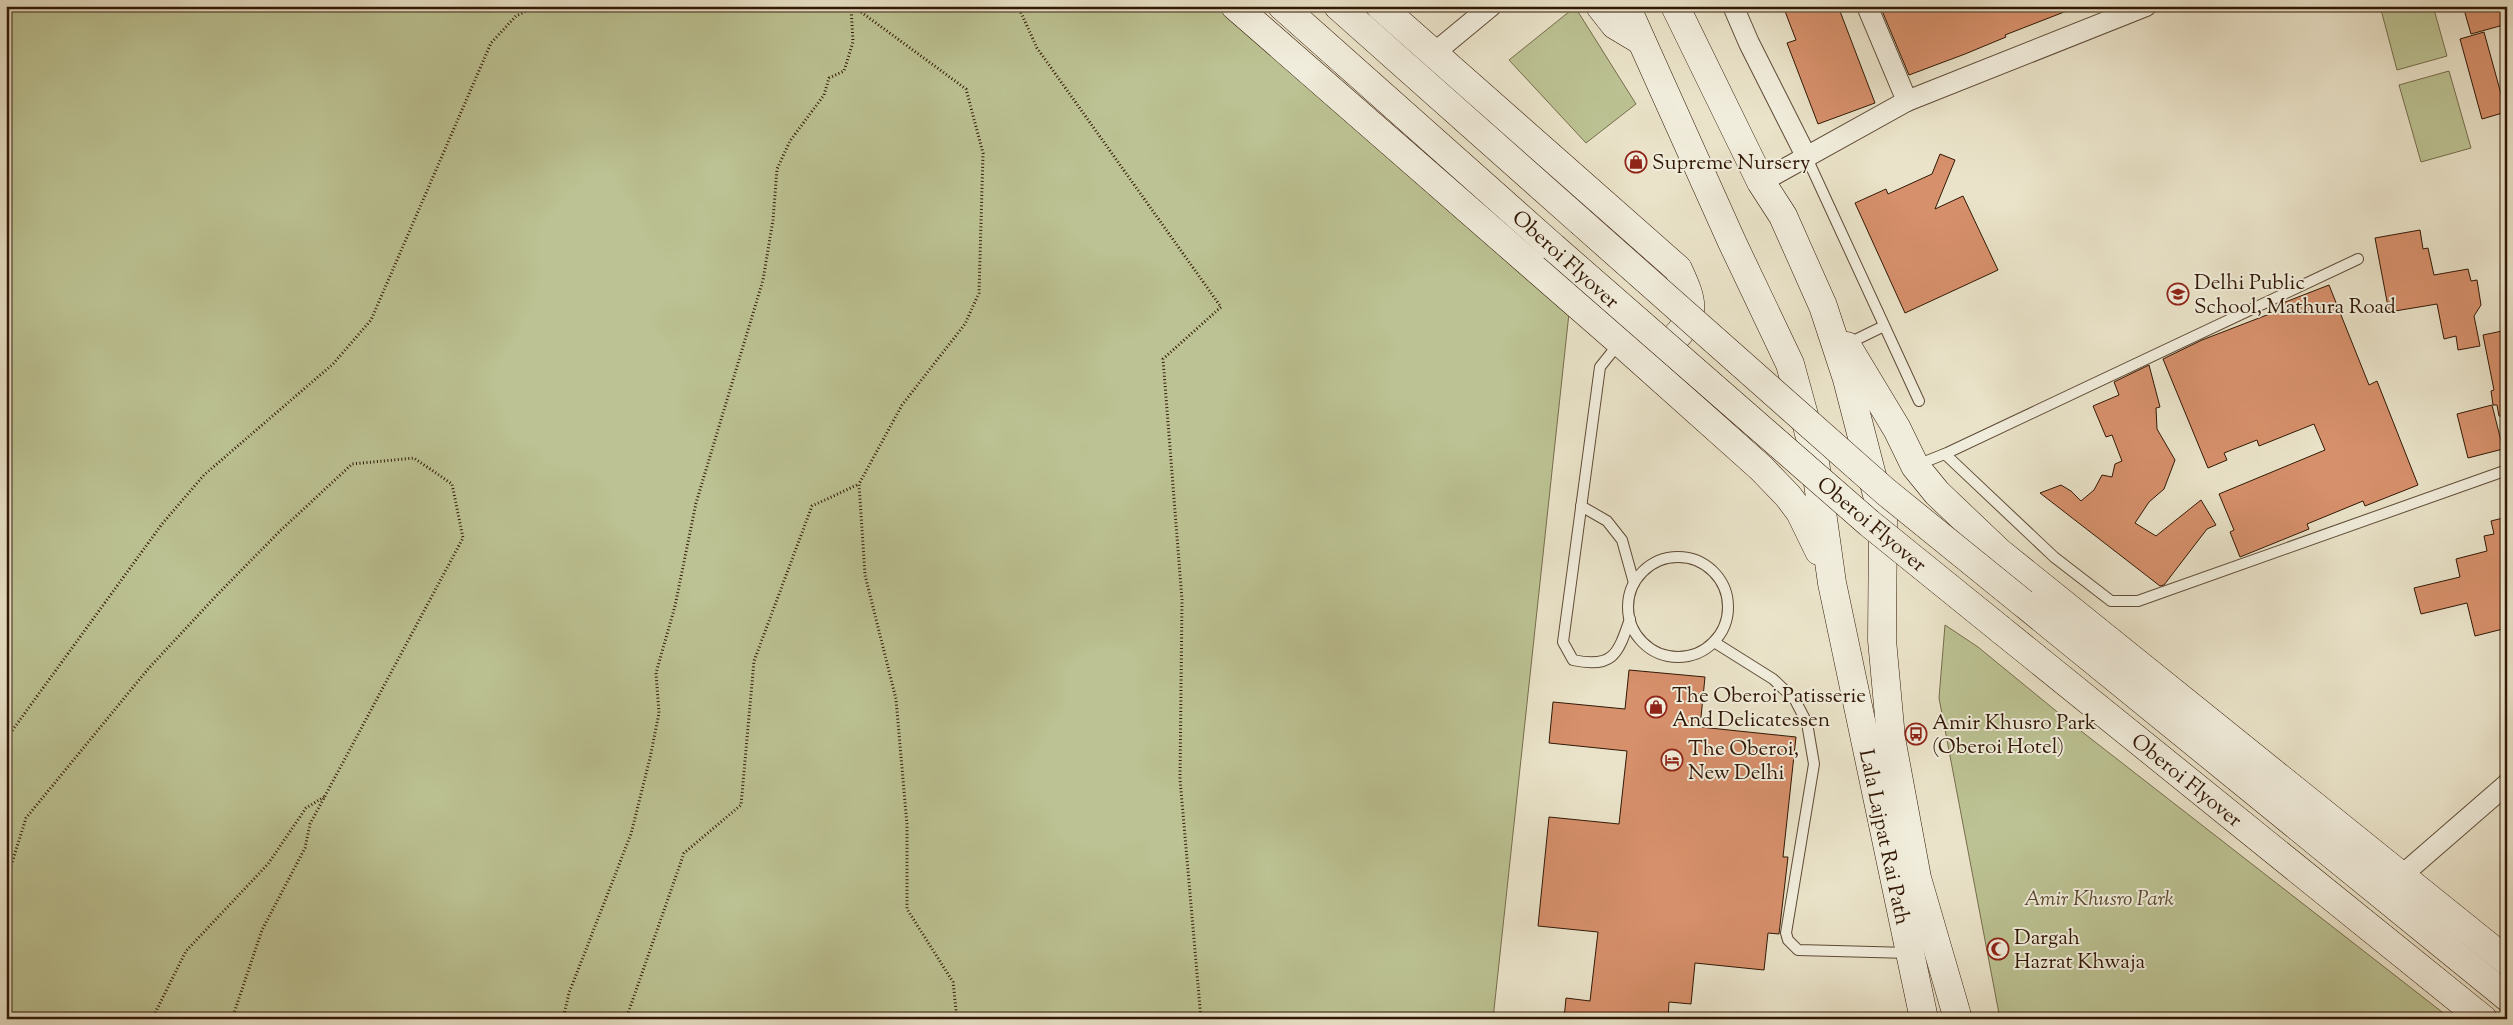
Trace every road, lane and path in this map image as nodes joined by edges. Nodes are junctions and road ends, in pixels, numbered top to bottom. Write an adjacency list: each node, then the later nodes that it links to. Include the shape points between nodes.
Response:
1 (537, 6): 36 (path, via 516,16 491,43 371,320 333,364 198,482 162,524)
2 (851, 6): 46 (path, via 853,42 844,71 829,78 824,95 790,141 777,170 763,280 696,503 675,606 656,673 659,712 650,758 630,834)
3 (858, 6): 30 (path, via 861,12 966,89 983,153 979,293 965,324 902,405)
4 (1018, 6): 49 (path, via 1037,48 1221,306 1163,359 1182,600 1180,779)
5 (1235, 6): 24 (main road)
6 (1282, 6): 52 (main road, Oberoi Flyover, bridge, via 1682,362 1869,523)
7 (1338, 6): 43 (main road, Oberoi Flyover, bridge, via 1886,492)
8 (1380, 6): 17 (main road)
9 (1491, 6): 17 (street)
10 (1600, 6): 16 (main road, via 1616,25)
11 (1626, 6): 16 (main road, Lala Lajpat Rai Path)
12 (1734, 6): 19 (street)
13 (1867, 6): 18 (street)
14 (2146, 6): 18 (street)
15 (1678, 10): 20 (main road)
16 (1640, 40): 33 (main road, Lala Lajpat Rai Path, via 1790,364 1813,448)
17 (1433, 54): 24 (main road, via 1678,269 1685,283 1690,309 1682,330 1674,340 1657,348 1641,348)
18 (1907, 101): 19 (street)
19 (1806, 158): 20 (street); 23 (lane)
20 (1761, 182): 22 (main road, via 1782,216)
21 (2358, 260): 27 (lane)
22 (1823, 306): 25 (main road); 51 (main road, Lala Lajpat Rai Path, via 1847,380 1883,518 1882,640 1891,738 1917,878)
23 (1884, 326): 25 (lane); 26 (lane)
24 (1620, 342): 31 (lane, via 1600,367); 33 (main road, via 1788,496 1811,531)
25 (1846, 344): 28 (main road, via 1898,428)
26 (1919, 401)
27 (1945, 454): 28 (lane); 29 (lane, via 2054,557 2111,602 2138,601)
28 (1915, 466): 39 (main road, via 1937,493 1999,552)
29 (2507, 470)
30 (859, 484): 47 (path, via 812,506 754,661 741,804 684,852); 48 (path, via 865,575 896,700 907,825 907,909 952,982)
31 (1581, 506): 32 (lane, via 1607,521 1622,540); 34 (lane, via 1563,642 1566,652 1573,660 1591,664 1606,660 1618,652)
32 (1634, 583): 34 (lane, via 1629,598); 35 (lane, via 1652,565 1676,557 1693,559 1708,567 1720,579 1728,611 1724,628)
33 (1832, 583): 41 (main road, Lala Lajpat Rai Path)
34 (1630, 619): 35 (lane, via 1642,642 1670,656 1686,656)
35 (1714, 642): 41 (lane, via 1773,679 1795,700 1808,723 1814,764 1786,933 1788,940 1798,950)
36 (6, 739)
37 (2507, 784): 39 (street)
38 (325, 797): 40 (path, via 463,538 452,484 414,458 352,464 216,596 148,669 26,818); 44 (path, via 306,808 268,864 186,951); 45 (path, via 310,824 305,848 291,878 262,930)
39 (2401, 876): 42 (main road)
40 (6, 882)
41 (1909, 953): 50 (main road, Lala Lajpat Rai Path)
42 (2507, 961)
43 (2507, 997)
44 (152, 1019)
45 (232, 1019)
46 (562, 1019)
47 (626, 1019)
48 (957, 1019)
49 (1201, 1019)
50 (1924, 1019)
51 (1958, 1019)
52 (2483, 1019)

